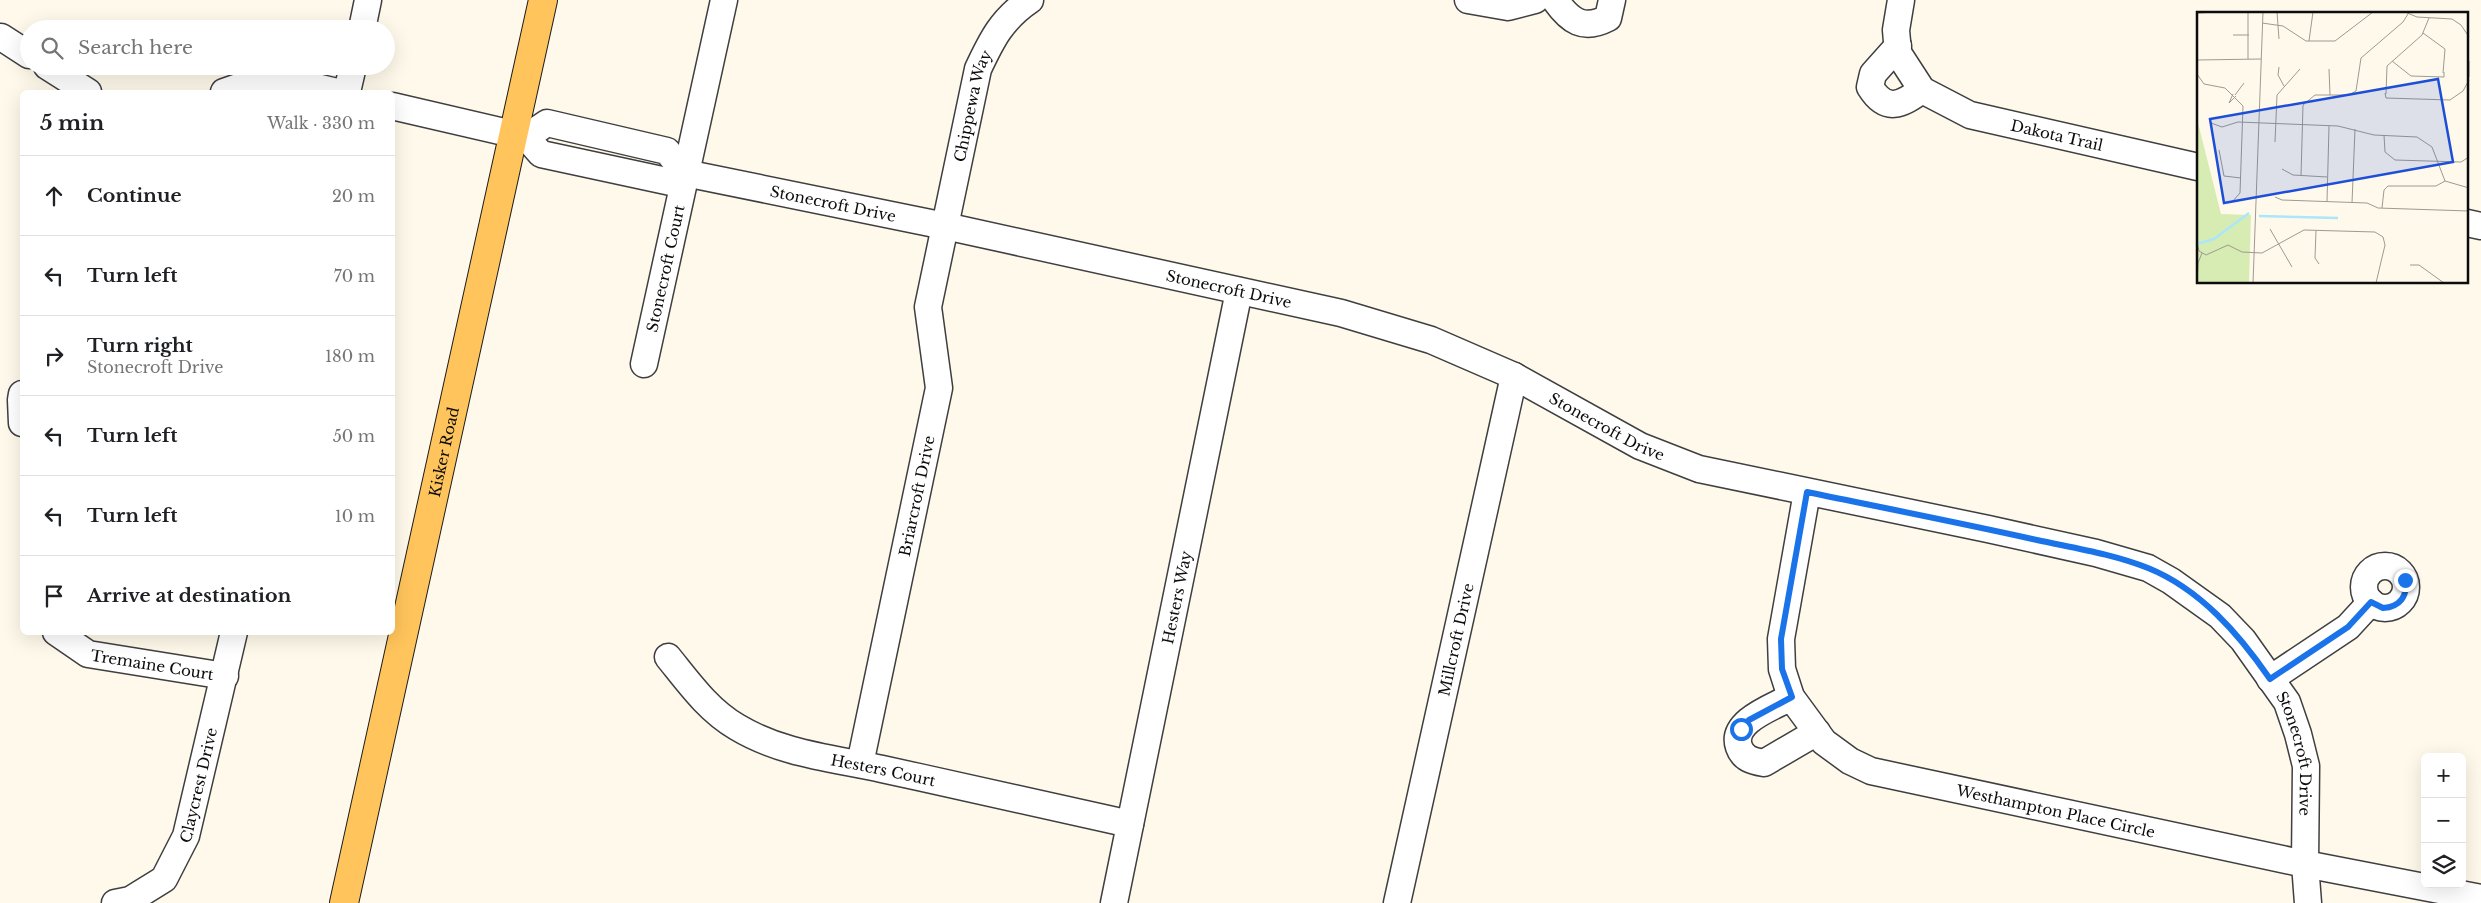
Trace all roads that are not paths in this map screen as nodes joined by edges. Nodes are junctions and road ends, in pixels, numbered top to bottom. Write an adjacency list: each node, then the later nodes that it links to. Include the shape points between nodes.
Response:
1 (368, 0): 10 (street)
2 (543, 0): 22 (main road, Kisker Road)
3 (724, 0): 24 (street, Stonecroft Court)
4 (1030, 0): 26 (street, Chippewa Way, via 993,35 978,69)
5 (1468, 0): 6 (street, via 1508,7)
6 (1535, 0)
7 (1555, 0): 8 (street, via 1565,15 1584,24 1596,24 1608,18)
8 (1612, 0)
9 (1901, 0): 12 (street, via 1896,30)
10 (364, 20)
11 (1, 37): 13 (street)
12 (1898, 46): 20 (street, via 1898,53); 20 (street, via 1877,68 1870,87 1888,104 1904,103)
13 (20, 49)
14 (61, 75): 16 (street)
15 (351, 75): 19 (street)
16 (85, 90)
17 (230, 90): 18 (street, via 264,78)
18 (329, 90)
19 (347, 90)
20 (1922, 90): 23 (street, Dakota Trail, via 1970,115)
21 (395, 107): 22 (street)
22 (521, 135): 24 (street, Stonecroft Drive, via 540,154 671,182); 45 (main road, Kisker Road)
23 (2197, 168)
24 (685, 173): 26 (street, Stonecroft Drive); 29 (street, Stonecroft Court)
25 (2468, 223): 27 (street)
26 (945, 226): 28 (street, Stonecroft Drive); 40 (street, Briarcroft Drive, via 928,307 939,388)
27 (2481, 226)
28 (1239, 291): 30 (street, Stonecroft Drive, via 1341,314 1430,340); 41 (street, Hesters Way)
29 (644, 364)
30 (1514, 376): 31 (street, Stonecroft Drive, via 1640,446 1699,469); 47 (street, Millcroft Drive)
31 (1807, 492): 37 (street, Stonecroft Drive, via 1997,531 2148,568 2220,616); 38 (street, Westhampton Place Circle, via 1781,639 1782,669)
32 (2371, 602): 37 (street, via 2348,627)
33 (60, 635): 36 (street, Tremaine Court, via 88,654)
34 (233, 635): 36 (street, Claycrest Drive)
35 (668, 657): 40 (street, Hesters Court, via 705,702 736,727 773,745)
36 (225, 676): 44 (street, Claycrest Drive, via 186,836 164,879 130,900)
37 (2270, 679): 42 (street, Stonecroft Drive, via 2287,702 2306,766)
38 (1792, 697): 39 (street, Westhampton Place Circle); 39 (street, via 1749,720 1741,729 1738,743 1742,754 1764,763)
39 (1817, 732): 42 (street, Westhampton Place Circle, via 1824,742 1850,761 1871,771)
40 (860, 764): 41 (street, Hesters Court)
41 (1130, 824): 46 (street, Hesters Way)
42 (2305, 864): 43 (street, Westhampton Place Circle); 48 (street, Stonecroft Drive)
43 (2481, 898)
44 (115, 903)
45 (344, 903)
46 (1114, 903)
47 (1397, 903)
48 (2308, 903)

